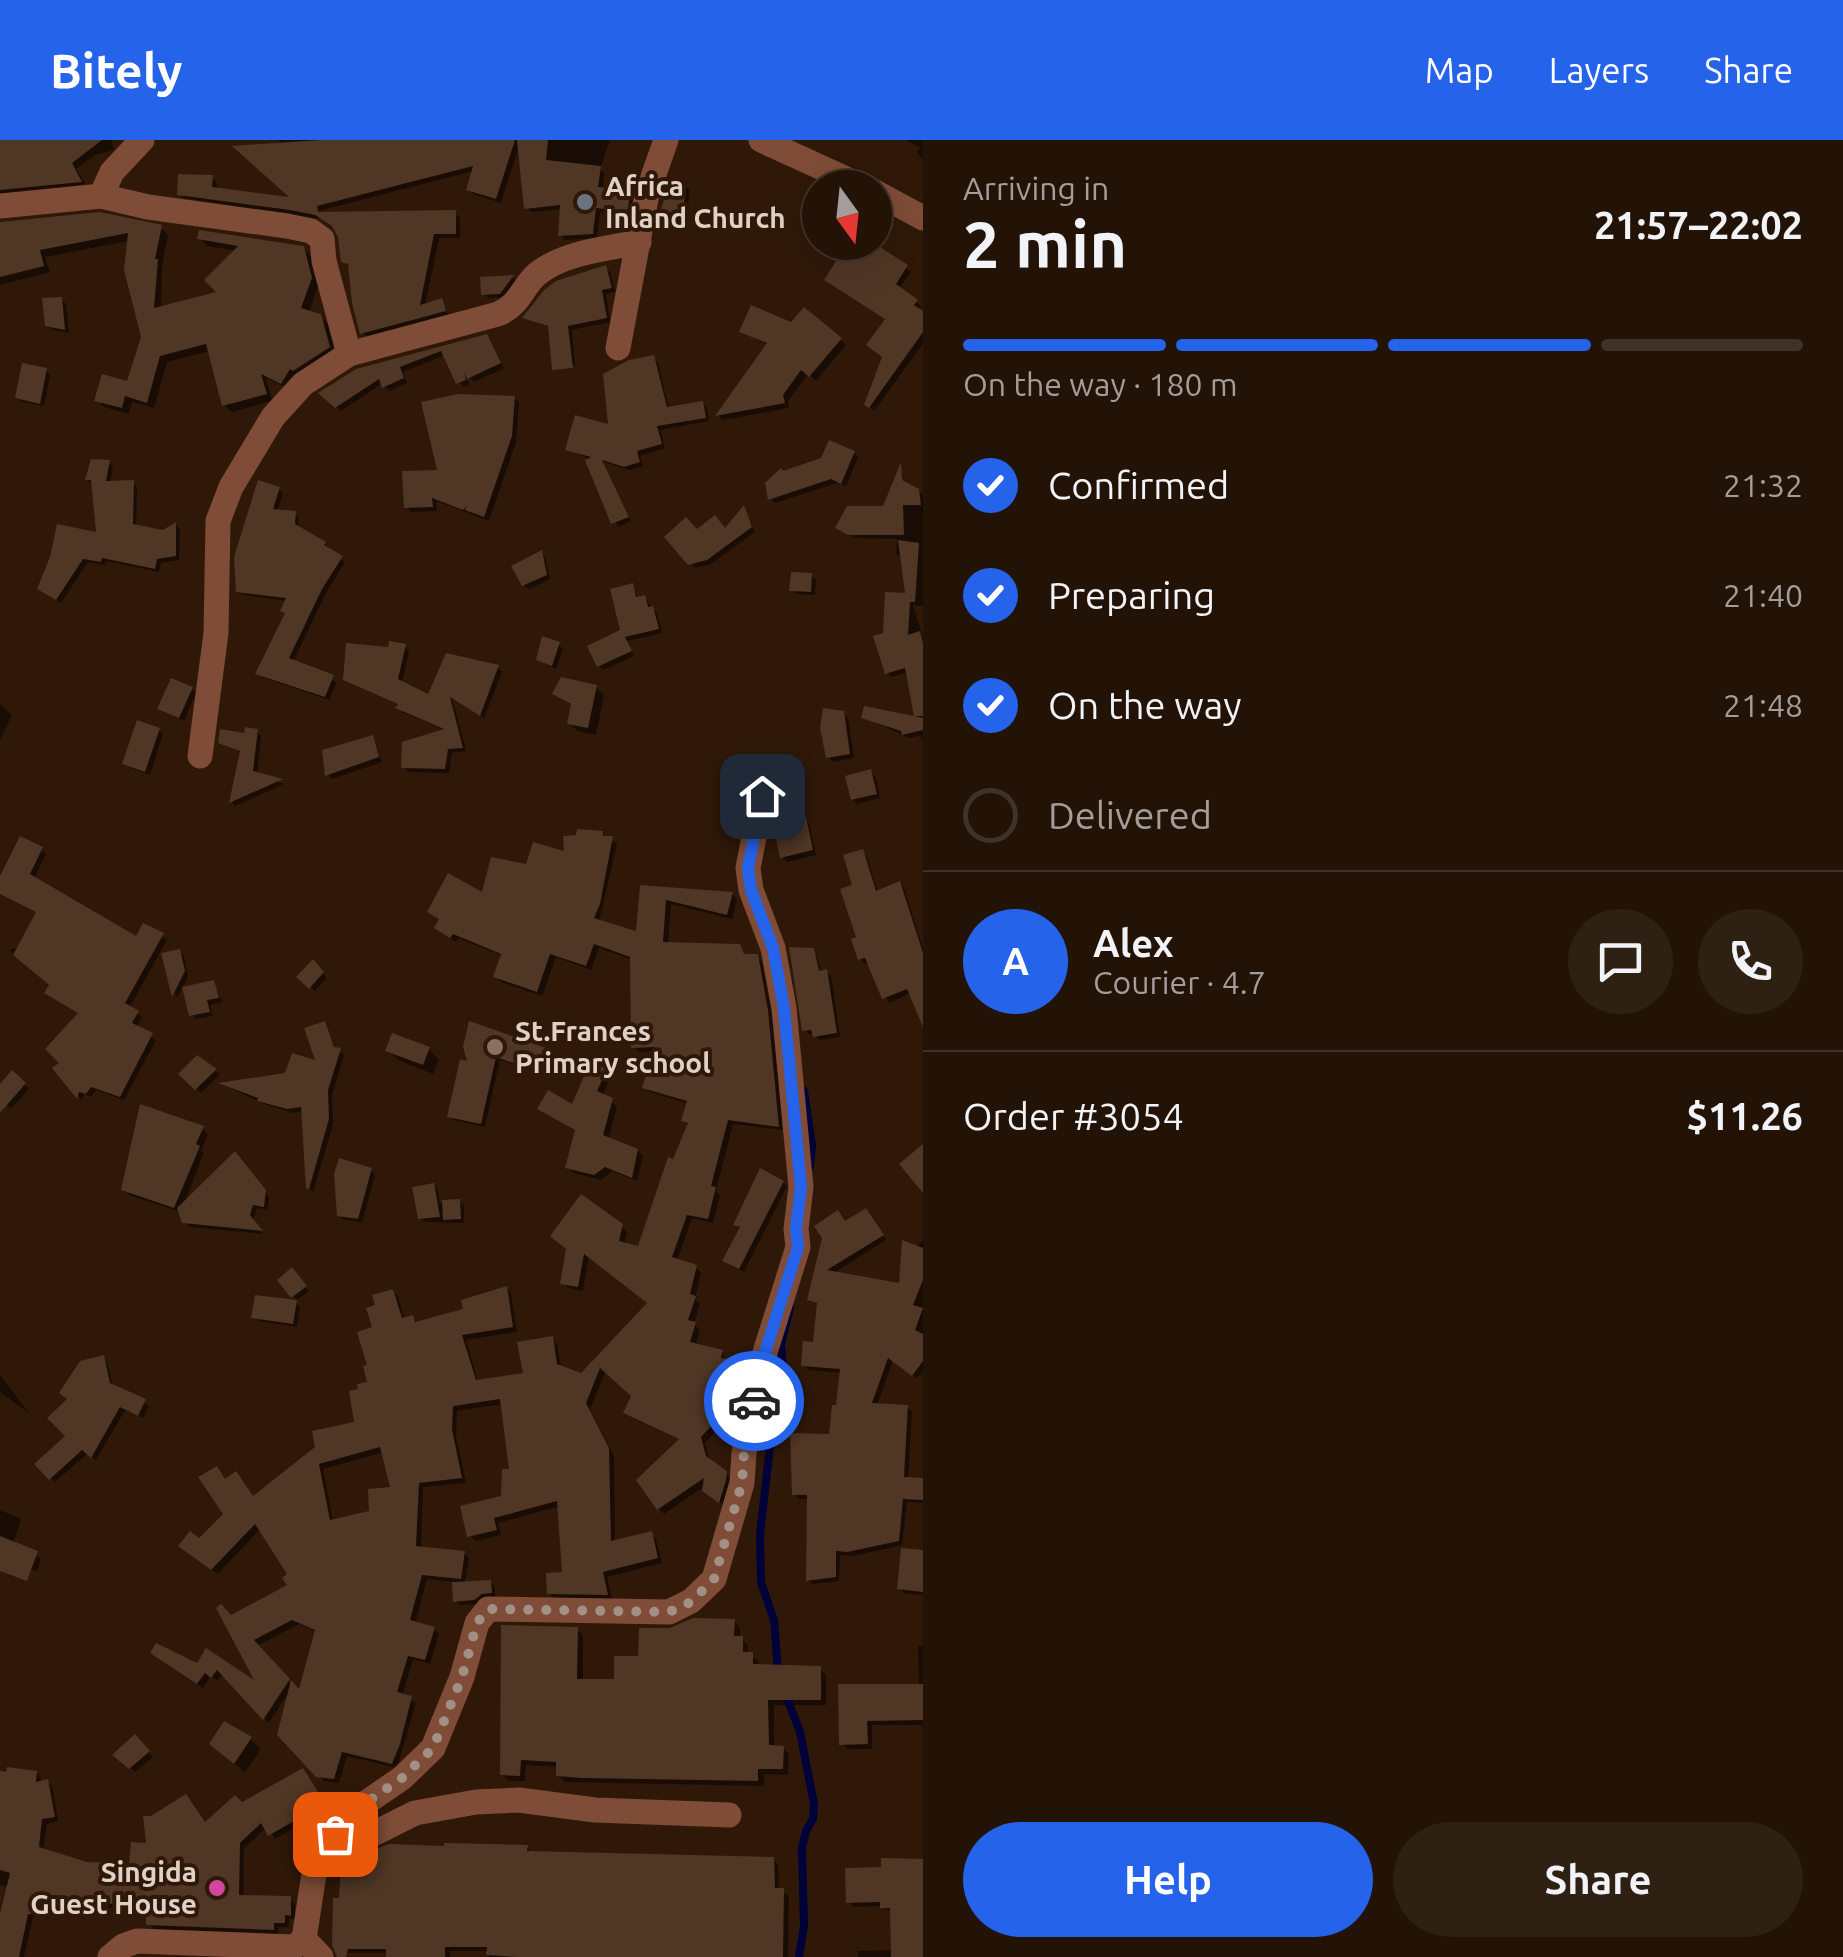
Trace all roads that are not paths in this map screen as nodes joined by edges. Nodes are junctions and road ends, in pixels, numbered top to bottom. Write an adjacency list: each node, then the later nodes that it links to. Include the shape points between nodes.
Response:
1 (142, 140): 5 (street, via 112,172)
2 (666, 140): 9 (street)
3 (760, 140): 4 (street)
4 (826, 170)
5 (101, 196): 7 (street); 11 (street, via 310,231 322,240)
6 (892, 201): 8 (street)
7 (0, 206)
8 (923, 218)
9 (638, 242): 10 (street); 11 (street, via 572,256 536,274 517,303 498,314)
10 (618, 348)
11 (349, 354): 12 (street, via 288,398 221,510 213,664)
12 (200, 756)
13 (762, 796): 15 (street, via 748,868 784,1008 801,1187 798,1247 762,1362 742,1483 714,1579 669,1612 488,1609 477,1623 433,1748 338,1822)
14 (729, 1815): 15 (street, via 504,1800 415,1814 371,1836)
15 (335, 1834): 16 (street, via 317,1854)
16 (313, 1948): 17 (street)
17 (278, 1952): 18 (street, via 137,1941)
18 (110, 1957)

